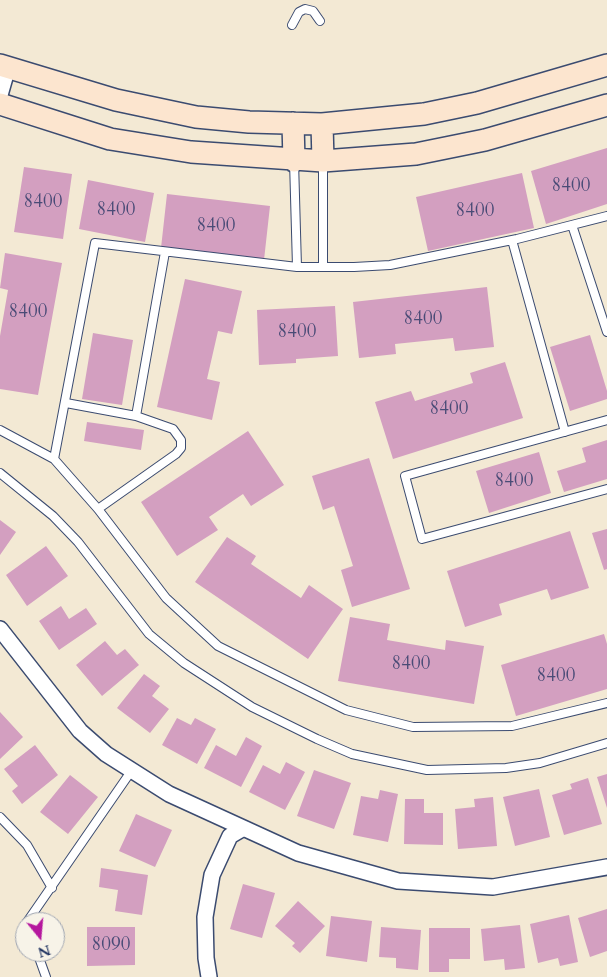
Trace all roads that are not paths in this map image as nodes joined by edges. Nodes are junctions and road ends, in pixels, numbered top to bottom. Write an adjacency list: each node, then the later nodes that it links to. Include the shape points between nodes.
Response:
1 (320, 21): 2 (lane, via 313,11 305,9 299,12)
2 (292, 25)
3 (607, 65): 9 (main road, via 469,105 424,114)
4 (4, 66): 5 (street); 8 (main road, via 116,100 196,118)
5 (0, 95)
6 (0, 104): 10 (main road, via 110,139 191,152)
7 (607, 105): 11 (main road, via 485,140 416,154)
8 (293, 123): 9 (main road); 10 (main road)
9 (322, 124): 11 (main road)
10 (294, 160): 11 (main road); 17 (lane)
11 (323, 161): 16 (lane)
12 (607, 216): 13 (lane)
13 (572, 225): 14 (lane); 18 (lane)
14 (512, 240): 16 (lane, via 390,265); 23 (lane)
15 (165, 252): 17 (lane); 19 (lane, via 95,243); 20 (lane)
16 (323, 265): 17 (lane)
17 (297, 267)
18 (607, 332)
19 (66, 403): 20 (lane); 24 (lane)
20 (136, 416): 27 (lane, via 173,429 181,440 181,448)
21 (607, 420): 23 (lane)
22 (0, 430): 24 (lane)
23 (565, 432): 26 (lane, via 405,476 422,539)
24 (54, 459): 27 (lane)
25 (0, 473): 30 (lane, via 53,516 78,542 149,634 184,663 252,707 318,739 352,754 427,770 506,768 540,763)
26 (607, 489)
27 (98, 509): 29 (lane, via 166,598 218,646 346,710 413,727 512,726)
28 (0, 629): 31 (street, via 80,731 106,754)
29 (607, 702)
30 (607, 743)
31 (132, 770): 33 (street, via 169,794); 35 (lane)
32 (0, 818): 35 (lane, via 28,845)
33 (242, 829): 34 (street, via 298,853 398,881 493,887); 39 (street, via 230,836 212,875 204,918)
34 (607, 867)
35 (52, 888): 36 (lane)
36 (34, 912)
37 (41, 962): 38 (lane)
38 (46, 977)
39 (209, 977)

